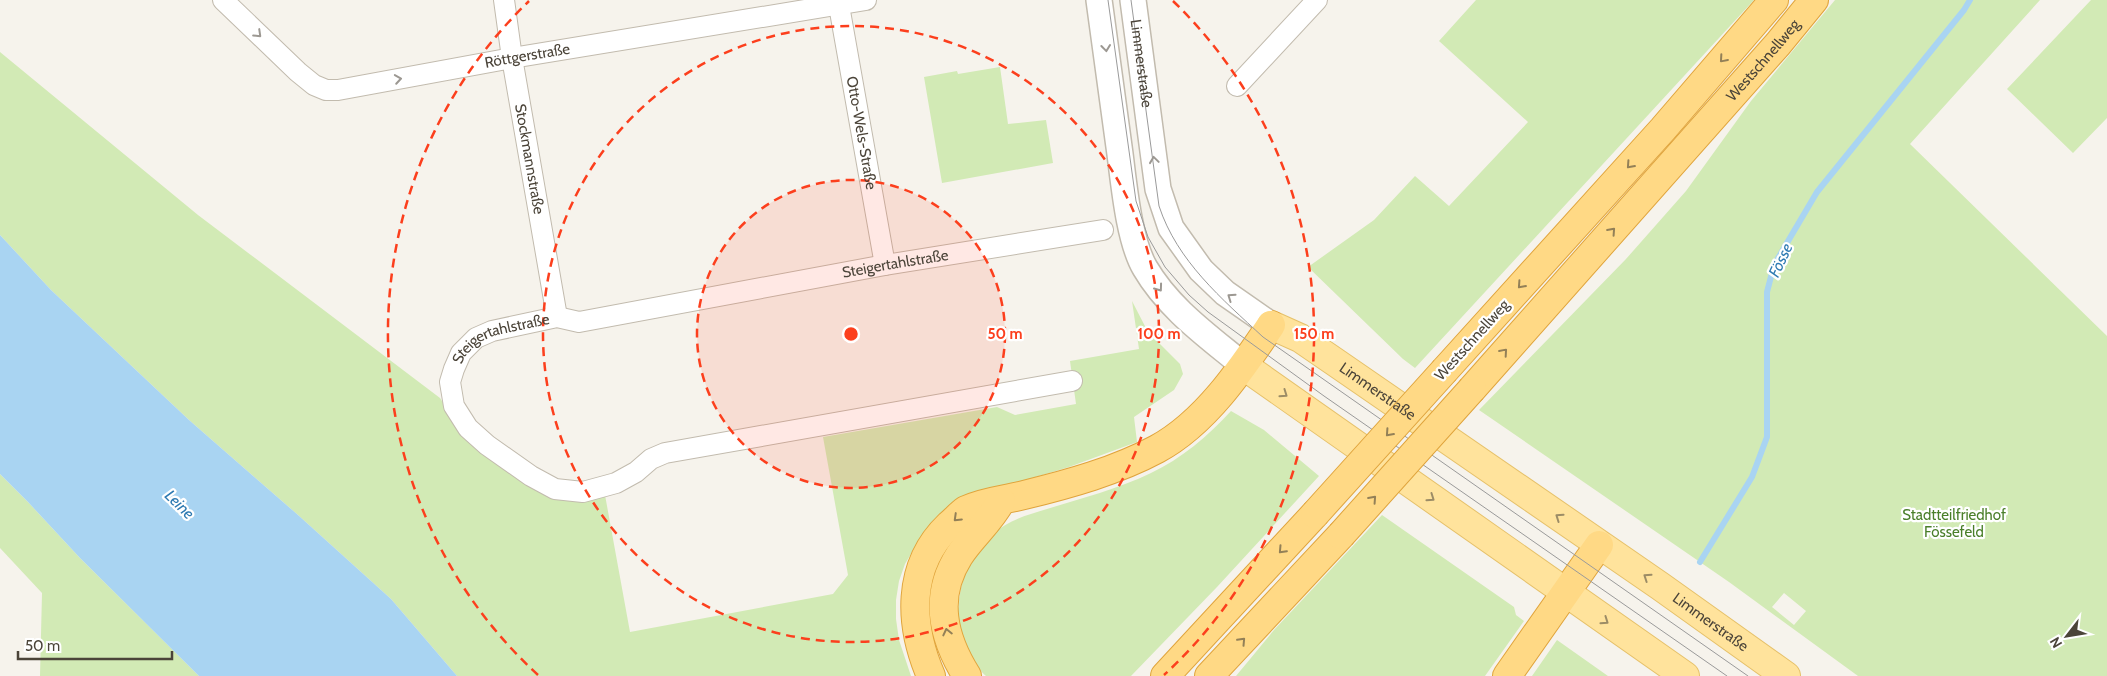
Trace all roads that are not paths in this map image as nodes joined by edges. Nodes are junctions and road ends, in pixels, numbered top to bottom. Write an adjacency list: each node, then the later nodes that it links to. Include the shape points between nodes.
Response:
1 (223, 0): 10 (street, Röttgerstraße, one-way to 10, via 298,72 326,90)
2 (504, 0): 10 (street, Stockmannstraße)
3 (866, 0): 9 (street, Röttgerstraße)
4 (1099, 0): 16 (street, one-way to 16, via 1126,200 1144,267 1180,312)
5 (1133, 0): 15 (street, Limmerstraße, one-way to 5, via 1225,293 1201,270 1171,228 1158,189)
6 (1317, 0): 11 (street)
7 (1774, 0): 22 (highway, Westschnellweg, one-way to 22, bridge, via 1663,129)
8 (1814, 0): 21 (highway, Westschnellweg, one-way to 8, bridge, via 1341,536)
9 (838, 2): 10 (street, Röttgerstraße); 13 (street, Otto-Wels-Straße)
10 (512, 58): 14 (street, Stockmannstraße)
11 (1237, 86)
12 (1103, 230): 13 (street, Steigertahlstraße)
13 (885, 265): 14 (street, Steigertahlstraße, via 579,322)
14 (557, 317): 17 (street, Steigertahlstraße, via 492,331 476,338 461,353 450,382 454,406 468,428 508,460 555,489 583,492 616,483 665,453)
15 (1271, 325): 16 (highway); 19 (main road, Limmerstraße, one-way to 15, via 1300,338)
16 (1244, 366): 18 (highway, via 1183,431 1158,448 1076,481); 20 (main road, one-way to 20)
17 (1072, 380)
18 (1001, 501): 23 (highway, one-way to 23, via 985,502 964,511 938,536 928,554 918,579 915,606 916,633); 24 (highway, one-way to 18, via 954,656 947,634 943,611 948,580 959,557 994,516)
19 (1599, 545): 20 (highway); 27 (main road, Limmerstraße, one-way to 19)
20 (1565, 593): 25 (highway); 26 (main road, one-way to 26)
21 (1215, 672)
22 (1165, 675)
23 (931, 676)
24 (967, 676)
25 (1507, 676)
26 (1684, 676)
27 (1786, 676)

